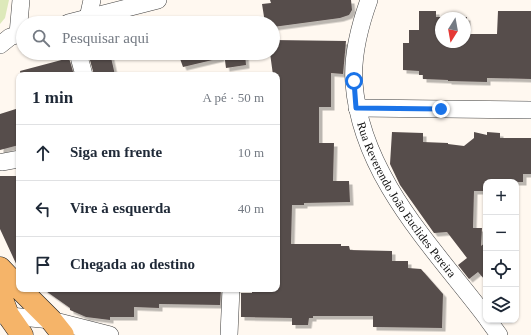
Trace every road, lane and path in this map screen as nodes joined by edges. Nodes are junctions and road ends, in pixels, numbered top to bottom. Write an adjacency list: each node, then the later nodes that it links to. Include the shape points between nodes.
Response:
1 (21, 0): 5 (street)
2 (92, 0): 6 (street)
3 (157, 0): 7 (street)
4 (369, 0): 12 (street, Rua Reverendo João Euclides Pereira, via 356,50)
5 (16, 16)
6 (88, 16)
7 (96, 16)
8 (16, 17): 9 (street)
9 (10, 37)
10 (80, 60): 11 (street)
11 (83, 72)
12 (356, 108): 13 (street); 19 (street, Rua Reverendo João Euclides Pereira, via 369,147 388,185 411,221)
13 (531, 110)
14 (0, 268): 15 (main road)
15 (16, 286)
16 (22, 292): 22 (main road)
17 (231, 292): 25 (street)
18 (0, 294): 20 (main road)
19 (483, 314)
20 (4, 315): 22 (street); 23 (main road)
21 (490, 323): 26 (street)
22 (57, 328): 24 (street)
23 (22, 335)
24 (110, 335)
25 (230, 335)
26 (499, 335)

